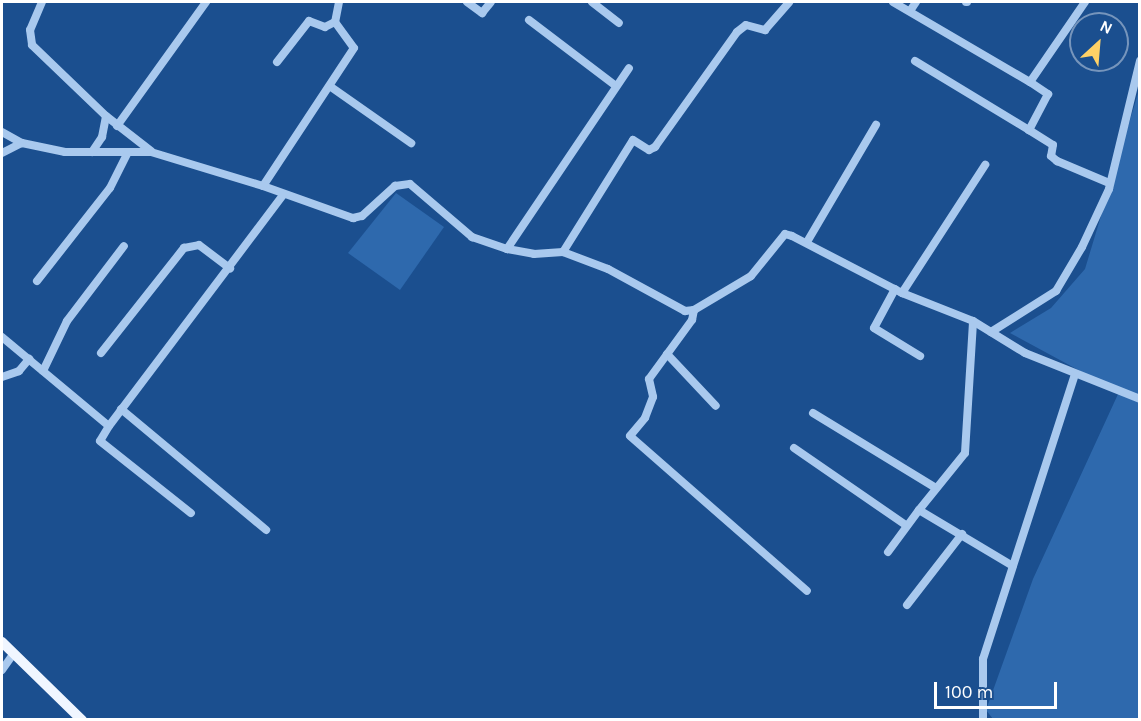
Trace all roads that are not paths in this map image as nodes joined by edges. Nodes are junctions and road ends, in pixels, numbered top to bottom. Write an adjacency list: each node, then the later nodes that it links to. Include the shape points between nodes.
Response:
1 (42, 2): 22 (street, via 30,30 32,45)
2 (206, 2): 24 (street)
3 (339, 2): 13 (street)
4 (467, 2): 5 (street, via 482,13)
5 (491, 2)
6 (592, 2): 14 (street)
7 (789, 2): 40 (street, via 765,30 742,26 655,147 649,150 633,140)
8 (893, 2): 11 (street)
9 (916, 2): 11 (street)
10 (1085, 2): 19 (street)
11 (910, 11): 19 (street)
12 (529, 20): 20 (street)
13 (335, 22): 17 (street, via 325,27 309,21); 21 (street, via 354,48)
14 (619, 23)
15 (915, 61): 25 (street)
16 (1140, 61): 34 (street)
17 (277, 62)
18 (629, 68): 20 (street)
19 (1030, 82): 25 (street, via 1048,94)
20 (616, 86): 39 (street)
21 (331, 87): 28 (street); 35 (street)
22 (106, 116): 24 (street); 29 (street, via 102,136)
23 (876, 125): 37 (street)
24 (117, 126): 31 (street)
25 (1029, 130): 34 (street, via 1053,145 1051,156 1058,161)
26 (2, 132): 27 (street)
27 (22, 143): 29 (street, via 65,152); 32 (street)
28 (411, 143)
29 (92, 152): 30 (street)
30 (128, 152): 31 (street); 42 (street, via 110,188)
31 (151, 152): 35 (street)
32 (2, 153)
33 (985, 165): 43 (street)
34 (1109, 183): 46 (street, via 1082,247 1056,291)
35 (263, 186): 36 (street)
36 (283, 195): 39 (street, via 353,218 362,216 395,186 410,184 472,237); 41 (street)
37 (807, 242): 43 (street); 44 (street, via 785,234 751,276)
38 (124, 246): 52 (street, via 67,321)
39 (507, 249): 40 (street, via 534,254)
40 (563, 252): 44 (street, via 608,269 685,311)
41 (230, 268): 48 (street, via 199,246 184,248); 57 (street)
42 (38, 281)
43 (899, 291): 45 (street); 50 (street, via 874,328)
44 (694, 310): 49 (street)
45 (973, 321): 46 (street); 61 (street, via 965,453)
46 (991, 332): 53 (street)
47 (2, 337): 51 (street)
48 (101, 353)
49 (667, 354): 56 (street); 69 (street, via 649,379 652,397 645,418 630,436)
50 (920, 357)
51 (29, 359): 52 (street); 54 (street, via 20,371)
52 (43, 371): 59 (street)
53 (1075, 375): 55 (street); 68 (street)
54 (2, 377)
55 (1140, 399)
56 (716, 406)
57 (121, 409): 59 (street); 65 (street)
58 (813, 413): 61 (street)
59 (109, 426): 63 (street, via 100,441)
60 (795, 448): 64 (street)
61 (936, 488): 62 (street)
62 (919, 510): 64 (street); 66 (street)
63 (191, 513)
64 (907, 526): 67 (street)
65 (266, 530)
66 (962, 534): 68 (street); 70 (street)
67 (888, 552)
68 (1013, 566): 75 (street, via 983,659)
69 (807, 591)
70 (907, 605)
71 (2, 642): 72 (main road)
72 (13, 654): 73 (street); 74 (main road)
73 (2, 670)
74 (82, 720)
75 (983, 720)

